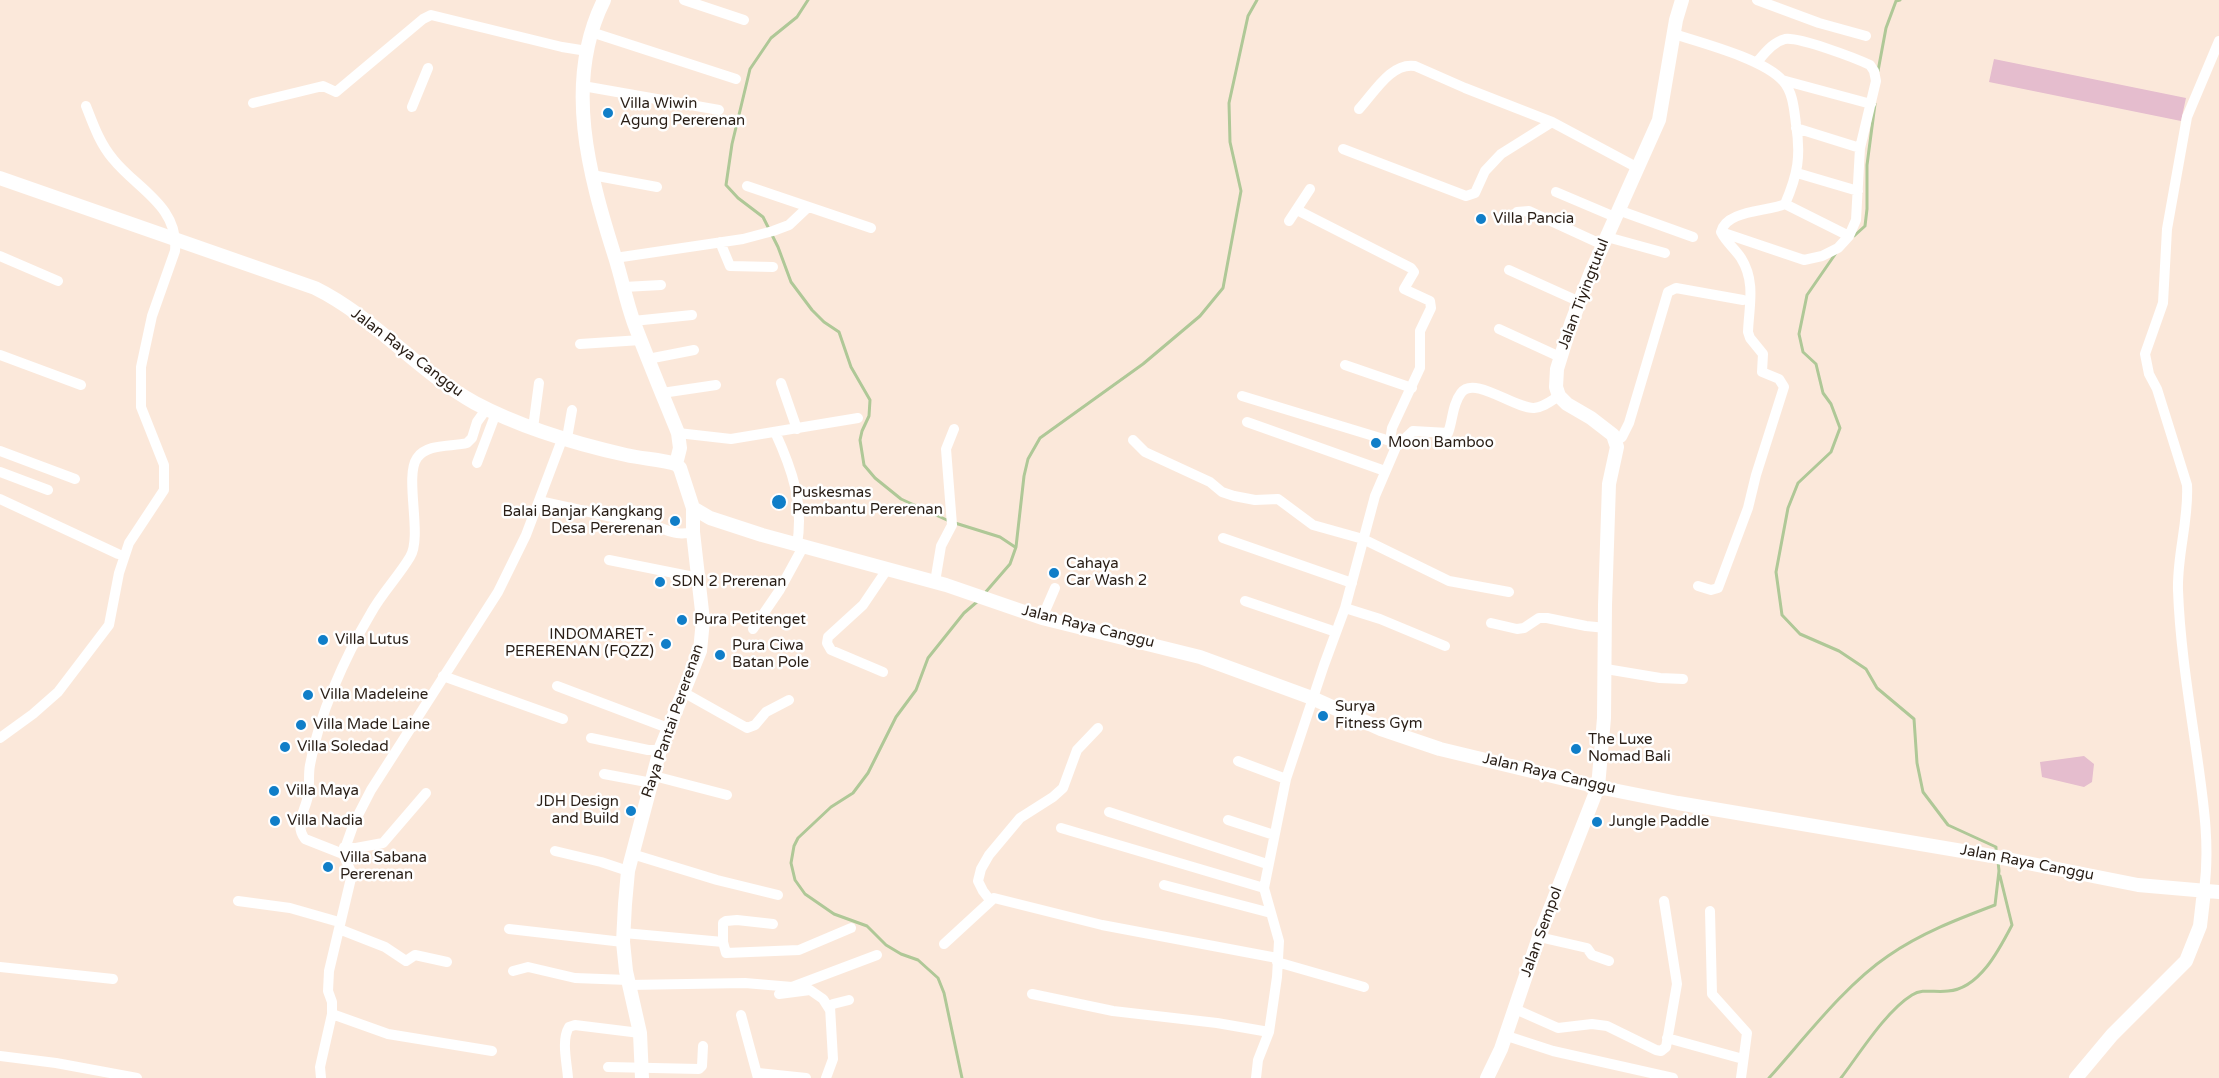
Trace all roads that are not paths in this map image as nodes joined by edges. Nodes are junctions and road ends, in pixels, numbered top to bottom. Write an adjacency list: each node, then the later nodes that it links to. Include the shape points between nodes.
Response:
1 (604, 0): 6 (street)
2 (684, 0): 5 (street)
3 (1682, 0): 7 (street, Jalan Tiyingtutul)
4 (1757, 0): 8 (street)
5 (744, 20)
6 (591, 32): 10 (street); 13 (street)
7 (1674, 34): 11 (street); 26 (street, Jalan Tiyingtutul, via 1662,108)
8 (1866, 36)
9 (2219, 41): 153 (street, via 2187,117 2167,229 2163,303 2145,354 2187,484 2178,591 2206,833)
10 (587, 51): 15 (street); 16 (street, via 430,15 336,92 323,86)
11 (1757, 63): 14 (street); 17 (street, via 1768,49 1786,39 1861,61 1874,72)
12 (428, 68): 19 (street)
13 (736, 79)
14 (1782, 80): 17 (street); 23 (street, via 1791,96)
15 (583, 86): 21 (street); 28 (street, via 585,142)
16 (253, 103)
17 (1871, 104): 24 (street)
18 (86, 105): 45 (street, via 96,133 113,160 163,207)
19 (412, 107)
20 (1359, 109): 22 (street, via 1391,73 1406,64)
21 (719, 110)
22 (1552, 122): 25 (street, via 1501,154 1485,171 1475,192 1466,196); 26 (street)
23 (1796, 128): 24 (street); 27 (street)
24 (1860, 148): 33 (street)
25 (1343, 149)
26 (1638, 168): 39 (street, Jalan Tiyingtutul)
27 (1797, 172): 33 (street); 35 (street)
28 (592, 175): 31 (street); 50 (street)
29 (0, 178): 45 (street, Jalan Raya Canggu)
30 (747, 186): 36 (street)
31 (657, 187)
32 (1310, 189): 37 (street)
33 (1858, 191): 43 (street, via 1856,220)
34 (1556, 192): 39 (street)
35 (1785, 204): 42 (street, via 1740,215 1725,223); 43 (street)
36 (807, 208): 41 (street); 47 (street, via 789,225)
37 (1297, 210): 40 (street); 72 (street, via 1414,272 1404,289 1430,301 1431,308 1420,331 1420,368)
38 (1517, 212): 46 (street, via 1529,210)
39 (1616, 214): 44 (street); 46 (street, Jalan Tiyingtutul)
40 (1289, 221)
41 (871, 228)
42 (1721, 232): 43 (street, via 1804,260 1838,248); 110 (street, via 1739,254 1750,278 1748,332 1763,354 1762,372 1779,379 1784,387 1748,508 1718,588)
43 (1849, 236)
44 (1693, 237)
45 (176, 240): 77 (street, Jalan Raya Canggu, via 330,296 442,383); 132 (street, via 141,367 141,407 164,465 164,490 129,543 109,625 58,692)
46 (1605, 241): 48 (street); 57 (street, Jalan Tiyingtutul)
47 (720, 242): 50 (street); 51 (street, via 730,266)
48 (1665, 253)
49 (0, 256): 53 (street)
50 (615, 258): 55 (street)
51 (773, 267)
52 (1509, 270): 57 (street)
53 (58, 281)
54 (661, 285): 55 (street)
55 (624, 287): 59 (street)
56 (1743, 300): 87 (street, via 1676,288 1668,292 1629,423)
57 (1580, 302): 65 (street, Jalan Tiyingtutul)
58 (692, 315): 59 (street)
59 (633, 321): 61 (street)
60 (1499, 329): 65 (street)
61 (641, 340): 62 (street); 66 (street)
62 (580, 344)
63 (694, 350): 66 (street)
64 (0, 355): 70 (street)
65 (1560, 357): 75 (street, Jalan Tiyingtutul, via 1556,387)
66 (648, 359): 73 (street)
67 (1346, 365): 72 (street)
68 (539, 383): 80 (street)
69 (781, 383): 81 (street)
70 (81, 385)
71 (716, 385): 73 (street)
72 (1412, 388): 88 (street, via 1392,428)
73 (662, 393): 84 (street)
74 (1242, 396): 88 (street)
75 (1559, 396): 87 (street, via 1605,428); 88 (street, via 1532,408 1466,387 1457,400 1448,433 1413,431)
76 (572, 410): 85 (street)
77 (492, 411): 80 (street, Jalan Raya Canggu); 90 (street); 146 (street, via 477,422 467,443 443,445 415,460 412,554 361,631 320,728 310,763 309,793 300,829 305,839)
78 (858, 418): 81 (street)
79 (1247, 422): 92 (street)
80 (533, 428): 85 (street, Jalan Raya Canggu)
81 (797, 429): 83 (street)
82 (954, 429): 108 (street, via 946,449 952,525 941,546)
83 (775, 432): 84 (street, via 730,439); 103 (street, via 788,460 798,503)
84 (678, 433): 91 (street)
85 (565, 437): 91 (street, Jalan Raya Canggu, via 612,452); 97 (street)
86 (1133, 440): 102 (street, via 1145,452 1210,482 1222,492 1255,500 1278,499 1312,525)
87 (1616, 441): 117 (street, via 1609,484)
88 (1393, 444): 92 (street)
89 (0, 451): 94 (street)
90 (477, 463)
91 (676, 464): 98 (street)
92 (1385, 471): 102 (street)
93 (0, 472): 95 (street)
94 (75, 479)
95 (48, 490)
96 (0, 499): 104 (street)
97 (539, 501): 100 (street); 123 (street, via 498,592)
98 (693, 508): 99 (street, Jalan Raya Canggu); 100 (street, Raya Pantai Pererenan)
99 (710, 518): 100 (street); 103 (street, Jalan Raya Canggu)
100 (694, 537): 107 (street, Raya Pantai Pererenan)
101 (1223, 538): 109 (street)
102 (1363, 539): 109 (street); 112 (street, via 1449,581)
103 (800, 546): 106 (street, Jalan Raya Canggu); 118 (street, via 779,591)
104 (118, 554)
105 (609, 560): 107 (street)
106 (886, 570): 108 (street, Jalan Raya Canggu); 122 (street, via 863,605 828,637 827,643 831,650)
107 (699, 578): 126 (street, Raya Pantai Pererenan, via 703,620 700,651)
108 (935, 582): 115 (street, Jalan Raya Canggu)
109 (1352, 583): 114 (street)
110 (1698, 586)
111 (1055, 588): 115 (street)
112 (1509, 592)
113 (1245, 601): 119 (street)
114 (1346, 608): 119 (street); 120 (street)
115 (1042, 618): 127 (street, Jalan Raya Canggu, via 1200,657)
116 (1491, 623): 117 (street, via 1517,629 1547,618)
117 (1606, 628): 121 (street)
118 (753, 629)
119 (1336, 632): 127 (street)
120 (1445, 646)
121 (1606, 669): 124 (street); 139 (street)
122 (883, 672)
123 (444, 676): 129 (street); 146 (street, via 371,789)
124 (1683, 679)
125 (557, 686): 130 (street)
126 (684, 692): 128 (street, via 747,728); 130 (street, Raya Pantai Pererenan)
127 (1312, 698): 138 (street); 139 (street, Jalan Raya Canggu, via 1380,729 1431,746)
128 (789, 700)
129 (562, 719)
130 (668, 728): 134 (street, Raya Pantai Pererenan)
131 (1098, 728): 156 (street, via 1077,750 1063,788 1020,818 989,855 978,881)
132 (0, 738)
133 (591, 738): 134 (street)
134 (660, 750): 137 (street, Raya Pantai Pererenan)
135 (1238, 761): 138 (street)
136 (604, 774): 137 (street)
137 (653, 779): 141 (street); 148 (street, Raya Pantai Pererenan)
138 (1286, 779): 145 (street)
139 (1598, 787): 153 (street, Jalan Raya Canggu, via 2138,885); 166 (street, Jalan Sempol)
140 (426, 793): 146 (street, via 384,843)
141 (727, 795)
142 (1108, 812): 149 (street)
143 (1228, 820): 145 (street)
144 (1061, 828): 152 (street)
145 (1274, 835): 149 (street)
146 (343, 851): 162 (street, via 352,874)
147 (555, 851): 150 (street)
148 (632, 854): 150 (street, Raya Pantai Pererenan); 155 (street)
149 (1268, 864): 152 (street)
150 (628, 871): 165 (street, Raya Pantai Pererenan)
151 (1164, 885): 160 (street)
152 (1264, 888): 160 (street)
153 (2204, 891): 154 (street, Jalan Raya Canggu); 205 (street, via 2200,926 2186,961 2112,1035)
154 (2219, 892)
155 (778, 895)
156 (990, 900): 168 (street); 170 (street, via 997,898 1102,925)
157 (238, 901): 162 (street, via 290,908)
158 (1664, 901): 188 (street, via 1677,984)
159 (1710, 911): 192 (street, via 1712,994 1747,1033)
160 (1271, 913): 170 (street, via 1278,931)
161 (772, 924): 167 (street, via 726,921)
162 (339, 926): 172 (street, via 406,961 415,955); 183 (street, via 328,981)
163 (850, 928): 167 (street, via 800,950 726,953)
164 (509, 929): 165 (street)
165 (624, 938): 167 (street); 176 (street, Raya Pantai Pererenan)
166 (1539, 938): 171 (street, via 1587,948 1592,955); 181 (street, Jalan Sempol)
167 (723, 942)
168 (944, 944)
169 (877, 955): 176 (street, via 792,987 744,982)
170 (1277, 960): 177 (street); 185 (street)
171 (1609, 961)
172 (447, 963)
173 (0, 967): 175 (street)
174 (513, 971): 176 (street, via 528,967 575,978)
175 (113, 980)
176 (628, 982): 186 (street, Raya Pantai Pererenan)
177 (1364, 987)
178 (779, 994): 182 (street, via 810,990)
179 (1032, 994): 185 (street, via 1113,1011)
180 (849, 1000): 182 (street, via 832,1004)
181 (1515, 1009): 187 (street, Jalan Sempol); 188 (street, via 1558,1028 1607,1026 1661,1051)
182 (830, 1010): 200 (street, via 833,1059)
183 (332, 1014): 190 (street, via 388,1034); 197 (street)
184 (741, 1015): 195 (street)
185 (1269, 1032): 201 (street, via 1257,1059)
186 (640, 1033): 194 (street, Raya Pantai Pererenan); 198 (street, via 569,1027)
187 (1507, 1036): 202 (street, Jalan Sempol); 203 (street, via 1553,1051)
188 (1667, 1038): 192 (street)
189 (702, 1046): 194 (street, via 703,1064 699,1069)
190 (492, 1051)
191 (0, 1056): 196 (street)
192 (1743, 1059): 204 (street)
193 (608, 1067): 194 (street)
194 (642, 1072)
195 (758, 1075): 199 (street)
196 (137, 1078)
197 (321, 1078)
198 (568, 1078)
199 (806, 1078)
200 (826, 1078)
201 (1256, 1078)
202 (1487, 1078)
203 (1673, 1078)
204 (1741, 1078)
205 (2076, 1078)

